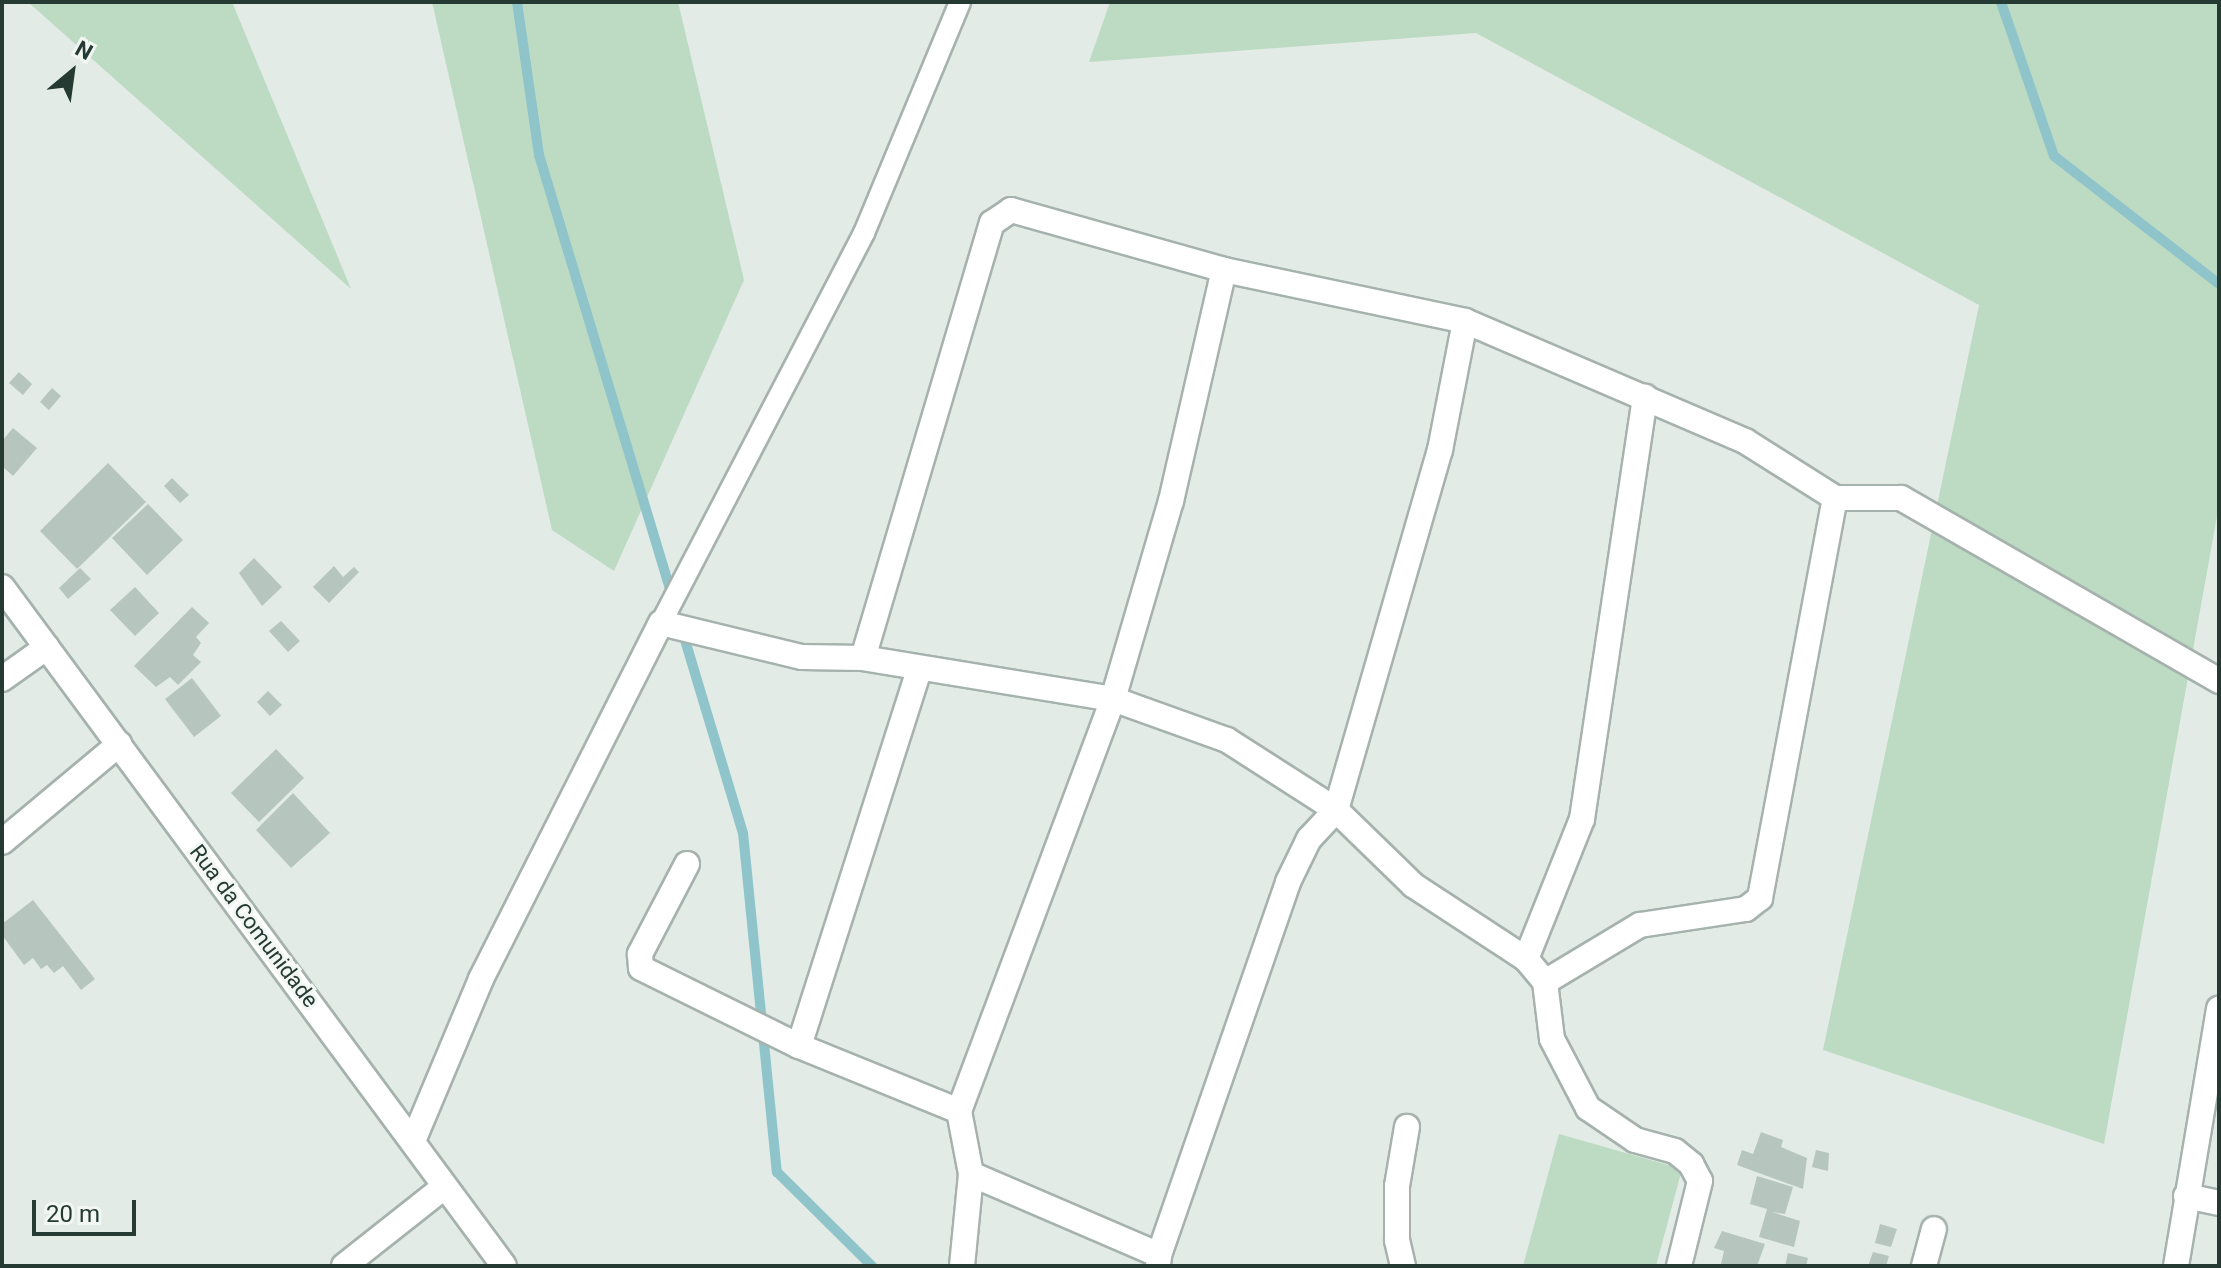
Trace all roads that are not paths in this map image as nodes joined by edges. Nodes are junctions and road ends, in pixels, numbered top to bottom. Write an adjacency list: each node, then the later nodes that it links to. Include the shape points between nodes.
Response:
1 (960, 2): 7 (lane, via 864,233)
2 (1224, 270): 3 (street); 9 (street, via 1011,210 992,223); 13 (street, via 1171,501)
3 (1465, 321): 4 (street); 15 (street, via 1440,450)
4 (1645, 397): 5 (street, via 1745,441); 18 (street, via 1582,819)
5 (1835, 498): 12 (street, via 1901,498); 19 (street, via 1760,898 1746,909 1640,925)
6 (2, 587): 8 (street, Rua da Comunidade)
7 (661, 623): 9 (street, via 802,657); 24 (street, via 481,979)
8 (47, 647): 11 (street); 14 (street, Rua da Comunidade)
9 (863, 658): 10 (street)
10 (919, 670): 13 (street); 21 (street)
11 (2, 679)
12 (2219, 681)
13 (1113, 699): 15 (street, via 1227,740); 22 (street)
14 (119, 744): 16 (street); 24 (street, Rua da Comunidade)
15 (1336, 810): 18 (street, via 1413,885); 30 (street, via 1309,839 1288,882)
16 (2, 842)
17 (687, 864): 21 (street, via 640,954 641,968)
18 (1526, 959): 19 (street)
19 (1545, 982): 35 (street, via 1552,1039 1588,1108 1635,1140 1675,1151 1700,1181)
20 (2219, 1009): 27 (street)
21 (799, 1046): 22 (street)
22 (959, 1111): 25 (street)
23 (1407, 1127): 34 (street, via 1397,1186 1397,1240)
24 (413, 1141): 26 (street, Rua da Comunidade)
25 (971, 1174): 30 (street); 33 (street)
26 (444, 1187): 31 (street); 32 (street, Rua da Comunidade)
27 (2186, 1196): 28 (street); 37 (street)
28 (2219, 1203)
29 (1934, 1229): 36 (street)
30 (1158, 1261)
31 (344, 1266)
32 (504, 1266)
33 (962, 1266)
34 (1403, 1266)
35 (1679, 1266)
36 (1924, 1266)
37 (2176, 1266)

